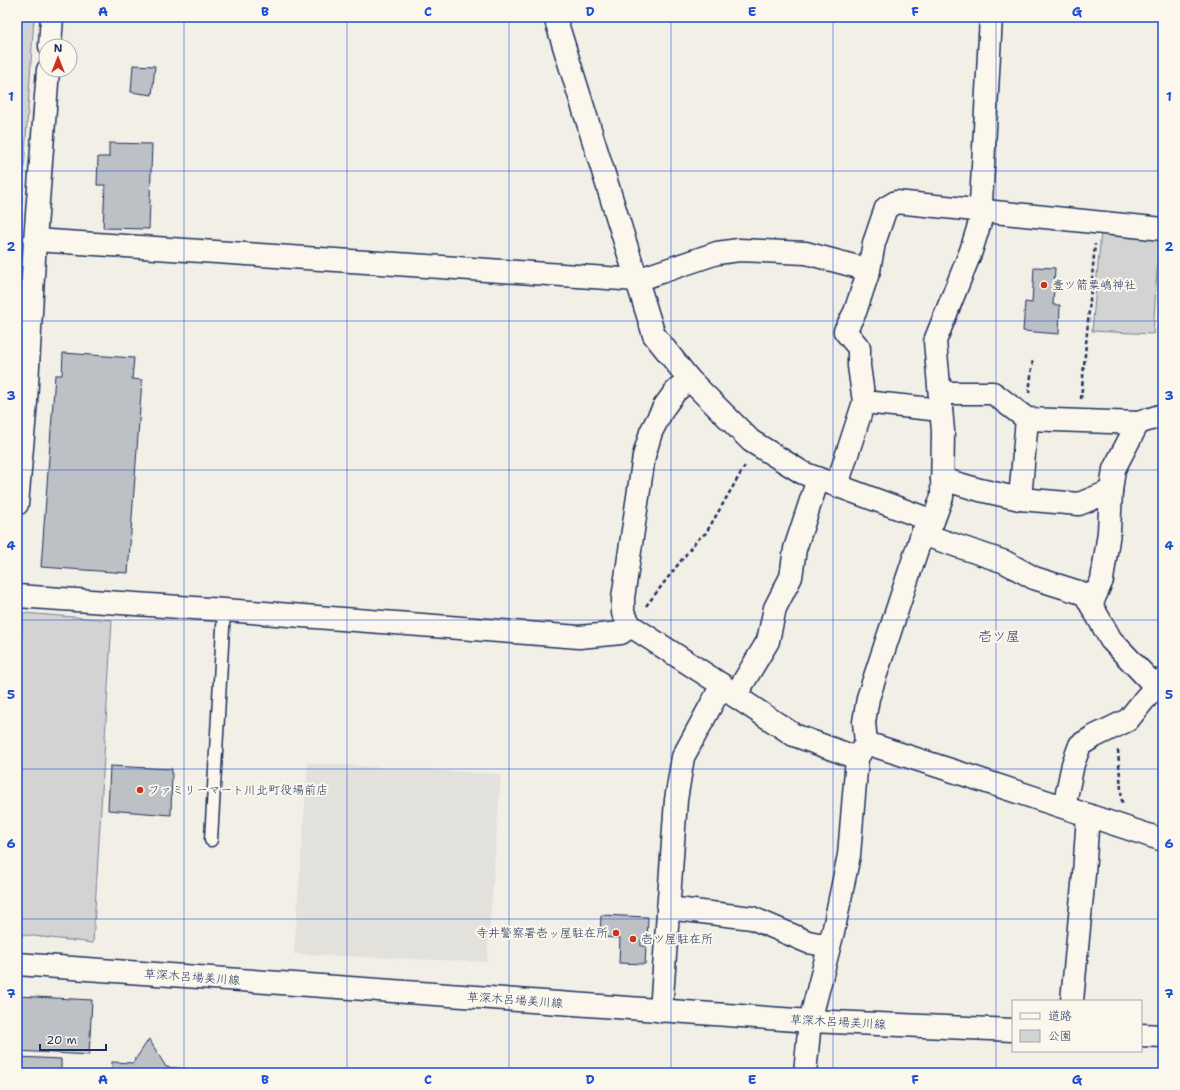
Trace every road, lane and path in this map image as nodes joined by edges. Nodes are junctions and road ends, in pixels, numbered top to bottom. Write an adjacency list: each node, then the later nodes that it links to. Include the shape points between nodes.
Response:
1 (52, 17): 4 (street)
2 (555, 17): 11 (street)
3 (991, 17): 6 (street)
4 (51, 38)
5 (47, 78): 9 (street)
6 (981, 211): 7 (street); 10 (street, via 896,202 886,208); 15 (street, via 971,251 935,341)
7 (1097, 222): 8 (street); 18 (path)
8 (1163, 229)
9 (35, 240): 11 (street); 25 (street, via 26,402)
10 (868, 270): 11 (street, via 806,253 739,250 718,253); 14 (street, via 855,312 845,331 859,348)
11 (637, 280): 13 (street, via 654,335)
12 (1033, 359): 17 (path)
13 (689, 379): 20 (street); 30 (street, via 675,392 664,408 651,432 644,456 623,598 623,613)
14 (864, 402): 15 (street); 22 (street)
15 (940, 402): 17 (street, via 992,392); 21 (street, via 943,432)
16 (1163, 415): 19 (street)
17 (1027, 419): 18 (street); 24 (street)
18 (1079, 421): 19 (street)
19 (1138, 423): 23 (street, via 1114,469)
20 (757, 444): 22 (street, via 803,473); 30 (path, via 706,533 697,540)
21 (942, 479): 24 (street); 26 (street, via 942,497)
22 (828, 482): 26 (street); 32 (street, via 795,549 791,577 774,608 768,641)
23 (1111, 491): 24 (street, via 1079,504); 28 (street, via 1109,532 1102,580)
24 (1020, 499)
25 (17, 504)
26 (928, 528): 28 (street, via 1006,562 1034,578 1085,594); 34 (street, via 868,698)
27 (17, 596): 29 (street)
28 (1091, 605): 31 (street, via 1111,640)
29 (224, 610): 30 (street, via 579,637 620,633); 38 (lane)
30 (631, 626): 32 (street)
31 (1159, 683): 33 (street, via 1128,720)
32 (729, 691): 34 (street, via 794,734); 40 (street, via 683,757 676,800)
33 (1117, 725): 35 (street, via 1080,745 1073,764); 37 (path)
34 (861, 751): 35 (street); 41 (street, via 848,855)
35 (1064, 807): 36 (street)
36 (1088, 815): 37 (street); 43 (street)
37 (1123, 827): 39 (street)
38 (211, 840)
39 (1163, 840)
40 (668, 908): 41 (street, via 752,918 808,942); 44 (street)
41 (829, 946): 45 (street)
42 (17, 964): 44 (street, 草深木呂場美川線)
43 (1072, 1000)
44 (661, 1011): 45 (street, 草深木呂場美川線)
45 (810, 1021): 46 (street, 草深木呂場美川線); 49 (street)
46 (1012, 1030)
47 (1142, 1035): 48 (street)
48 (1163, 1036)
49 (805, 1073)

